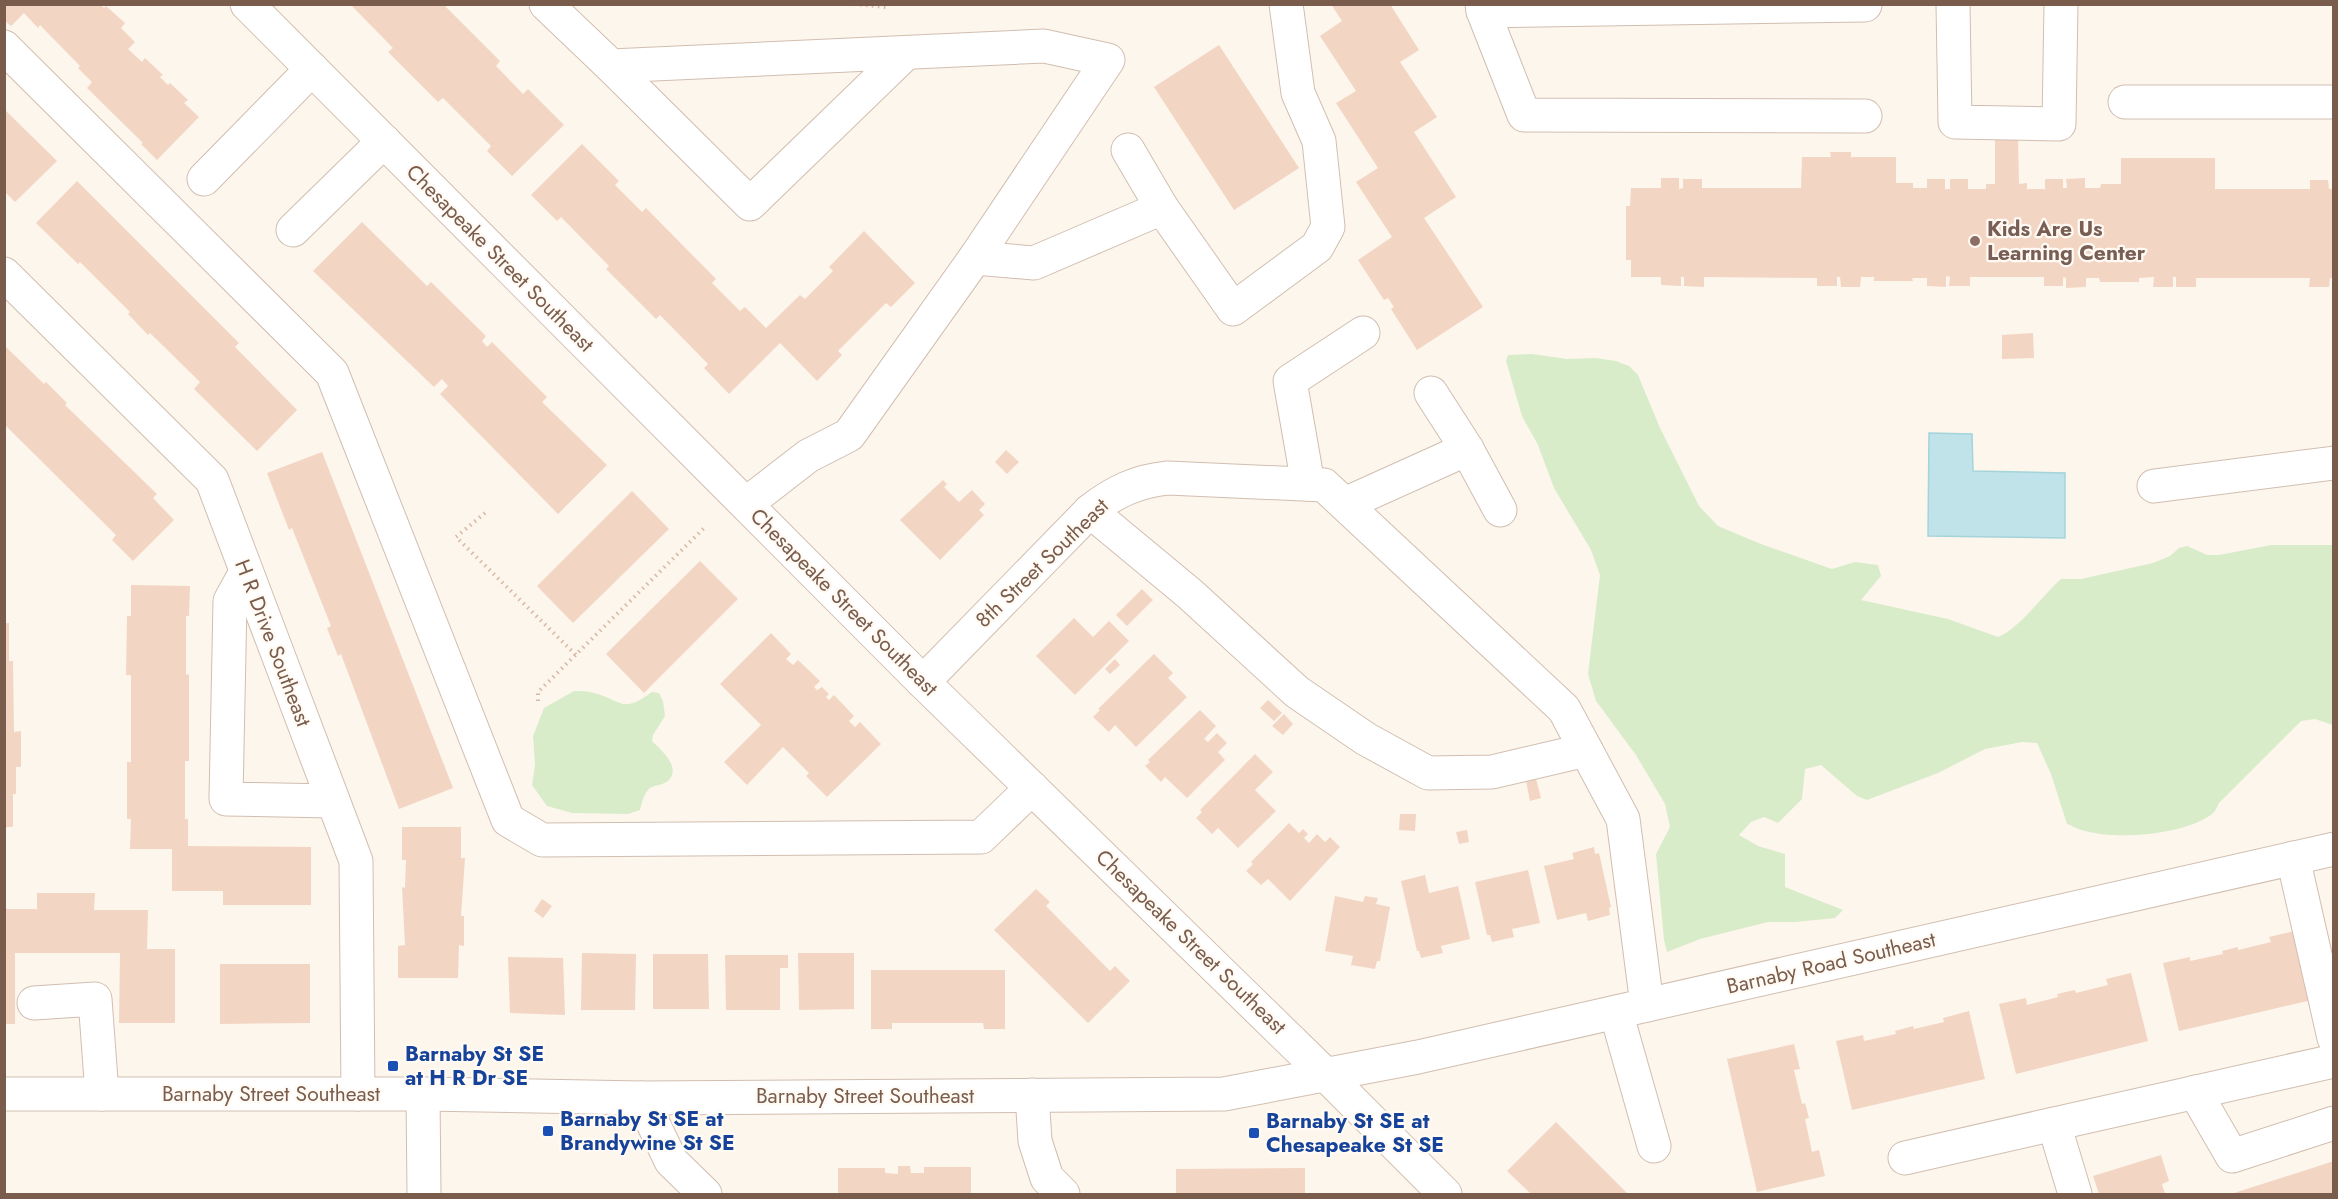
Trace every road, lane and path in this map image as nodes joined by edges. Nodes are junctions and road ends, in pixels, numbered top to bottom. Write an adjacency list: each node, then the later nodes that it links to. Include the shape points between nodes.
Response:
1 (248, 4): 13 (street, Chesapeake Street Southeast)
2 (546, 4): 12 (street)
3 (854, 4): 4 (path)
4 (886, 4)
5 (1286, 4): 20 (street, via 1298,93 1319,141 1328,227 1317,247 1233,309)
6 (1953, 4): 7 (street, via 1955,122 2059,124)
7 (2061, 4)
8 (1865, 5): 9 (street)
9 (1482, 8): 16 (street, via 1524,115)
10 (4, 47): 40 (street, via 332,373 508,820 542,840 981,837)
11 (906, 53): 12 (street); 12 (street, via 750,204); 22 (street, via 1044,46 1108,60)
12 (611, 66)
13 (312, 69): 17 (street, Chesapeake Street Southeast); 19 (street)
14 (2124, 102): 15 (street)
15 (2334, 102)
16 (1865, 116)
17 (384, 141): 21 (street); 30 (street, Chesapeake Street Southeast)
18 (1128, 150): 20 (street)
19 (204, 179)
20 (1162, 208): 22 (street, via 1034,263)
21 (293, 230)
22 (975, 258): 30 (street, via 849,435 808,456)
23 (4, 274): 35 (street, H R Drive Southeast, via 212,480)
24 (1362, 333): 29 (street, via 1290,381)
25 (1431, 393): 26 (street)
26 (1467, 449): 29 (street); 31 (street)
27 (2334, 463): 28 (street)
28 (2154, 486)
29 (1326, 491): 32 (street, 8th Street Southeast, via 1168,478 1121,490); 39 (street, via 1564,709)
30 (746, 504): 37 (street, Chesapeake Street Southeast)
31 (1500, 510)
32 (1090, 511): 37 (street, 8th Street Southeast); 39 (street, via 1190,594 1297,692 1366,739 1428,773 1492,772)
33 (485, 513): 36 (path, via 456,537)
34 (705, 528): 36 (path)
35 (246, 572): 41 (street, H R Drive Southeast); 41 (street, via 230,601 226,799)
36 (576, 655): 38 (path, via 538,692)
37 (923, 682): 40 (street, Chesapeake Street Southeast)
38 (538, 701)
39 (1586, 750): 45 (street, via 1623,819)
40 (1032, 788): 48 (street, Chesapeake Street Southeast)
41 (333, 801): 52 (street, H R Drive Southeast, via 356,861)
42 (2334, 849): 43 (street, Barnaby Road Southeast)
43 (2293, 858): 45 (street, Barnaby Road Southeast); 46 (street)
44 (34, 1003): 51 (street, via 95,999)
45 (1631, 1008): 48 (street, Barnaby Road Southeast); 58 (street)
46 (2334, 1038)
47 (2334, 1061): 49 (street)
48 (1327, 1076): 54 (street, Barnaby Street Southeast, via 1224,1094); 63 (street, Chesapeake Street Southeast)
49 (2195, 1092): 56 (street, via 2232,1156); 57 (street)
50 (4, 1094): 51 (street, Barnaby Street Southeast)
51 (102, 1094): 52 (street, Barnaby Street Southeast)
52 (358, 1094): 53 (street, Barnaby Street Southeast)
53 (423, 1094): 55 (street, Barnaby Street Southeast); 60 (street)
54 (1032, 1095): 55 (street, Barnaby Street Southeast); 62 (street, via 1035,1141 1047,1178)
55 (641, 1098): 61 (street, via 671,1161)
56 (2334, 1122)
57 (2054, 1124): 59 (street); 64 (street)
58 (1654, 1146)
59 (1905, 1158)
60 (424, 1194)
61 (705, 1194)
62 (1063, 1194)
63 (1445, 1194)
64 (2075, 1194)

